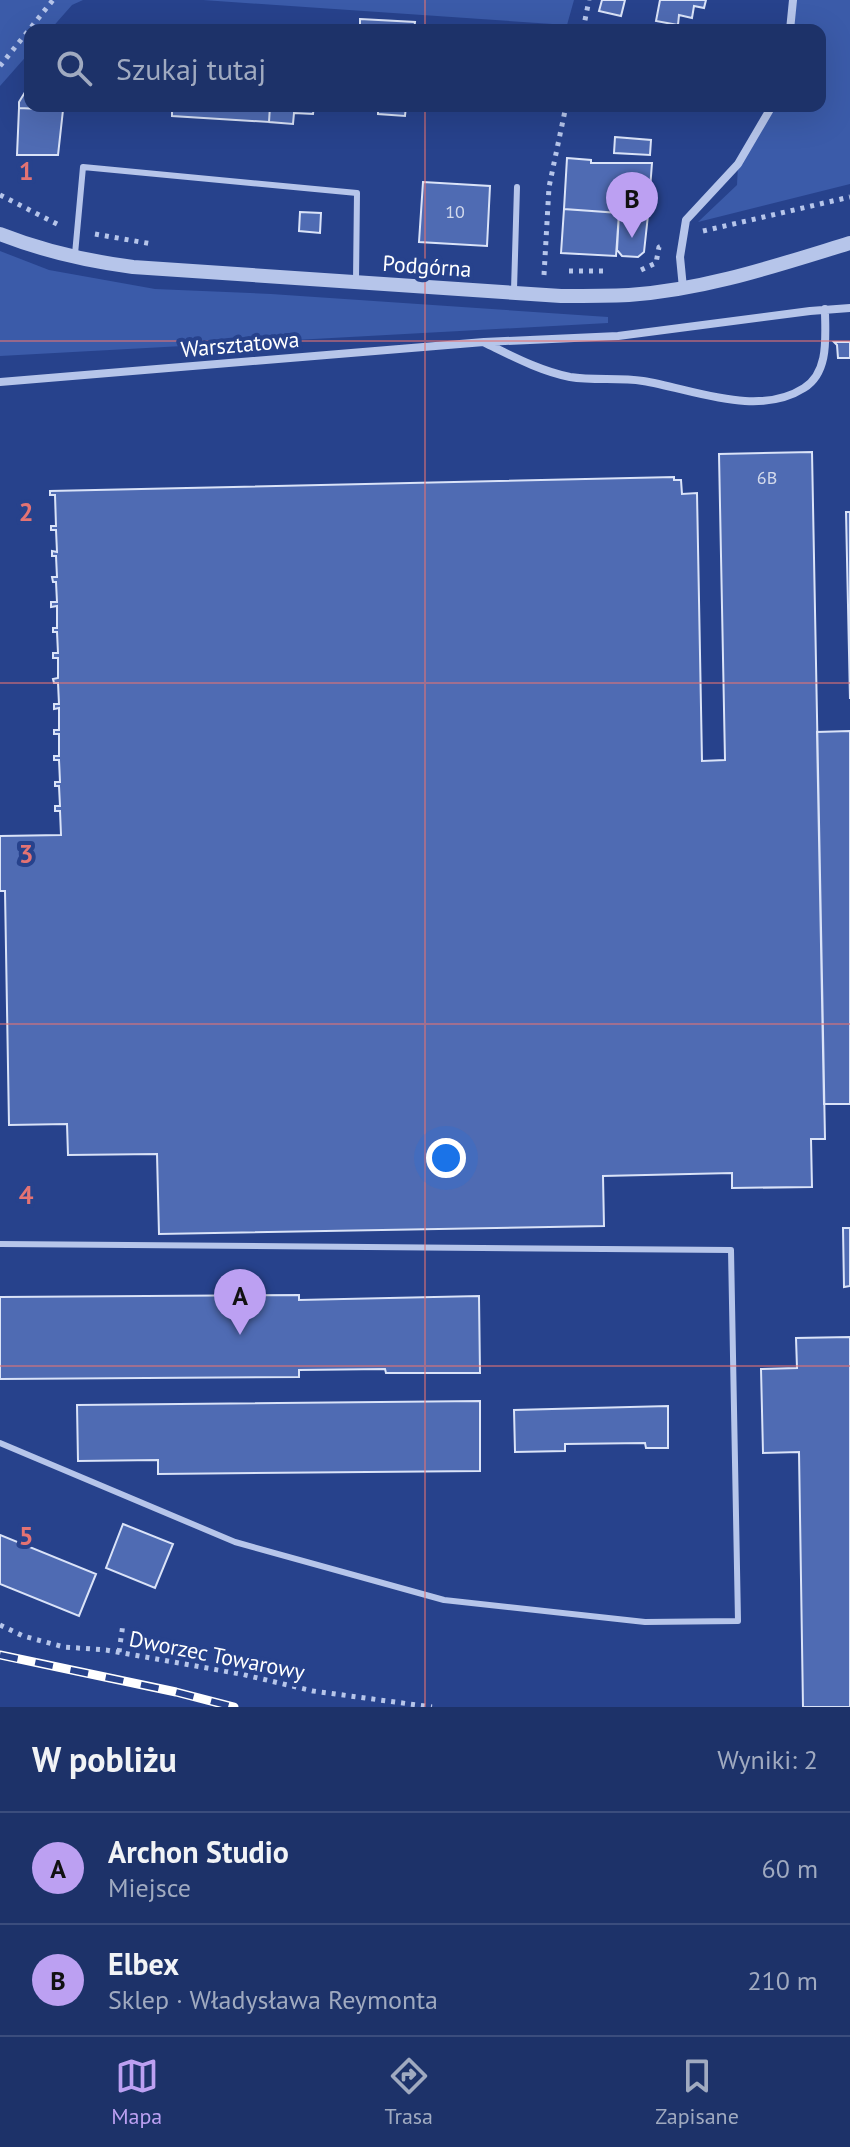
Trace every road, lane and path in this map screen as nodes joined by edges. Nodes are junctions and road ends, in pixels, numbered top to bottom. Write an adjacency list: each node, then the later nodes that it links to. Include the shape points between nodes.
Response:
1 (53, 0): 4 (path)
2 (589, 0): 5 (path)
3 (793, 0): 6 (street)
4 (34, 24)
5 (584, 24)
6 (791, 24)
7 (24, 36): 8 (path)
8 (0, 66)
9 (565, 112): 22 (path, via 549,187)
10 (768, 112): 16 (street, via 738,164 686,220)
11 (517, 187): 21 (lane)
12 (0, 195): 14 (path)
13 (850, 197): 16 (path)
14 (57, 226)
15 (0, 234): 18 (street, Podgórna)
16 (682, 235): 20 (street)
17 (850, 243): 20 (street, Podgórna)
18 (75, 256): 19 (street, Podgórna, via 172,271); 19 (lane, via 83,167 299,187 357,193)
19 (355, 283): 21 (street, Podgórna)
20 (683, 288): 22 (street, Podgórna, via 631,295)
21 (514, 294): 22 (street, Podgórna)
22 (543, 296)
23 (850, 308): 24 (street, Warsztatowa)
24 (825, 309): 25 (street, Warsztatowa, via 618,336); 25 (street, via 824,358 812,381 803,389 756,401 641,381 571,377)
25 (484, 342): 26 (street, Warsztatowa)
26 (0, 382)
27 (0, 1244): 28 (lane, via 731,1250 738,1621 645,1622 444,1600 235,1542)
28 (0, 1443)
29 (123, 1624): 31 (path)
30 (0, 1625): 31 (path, Dworzec Towarowy, via 64,1647)
31 (119, 1652): 32 (path, Dworzec Towarowy, via 313,1691)
32 (432, 1707)

